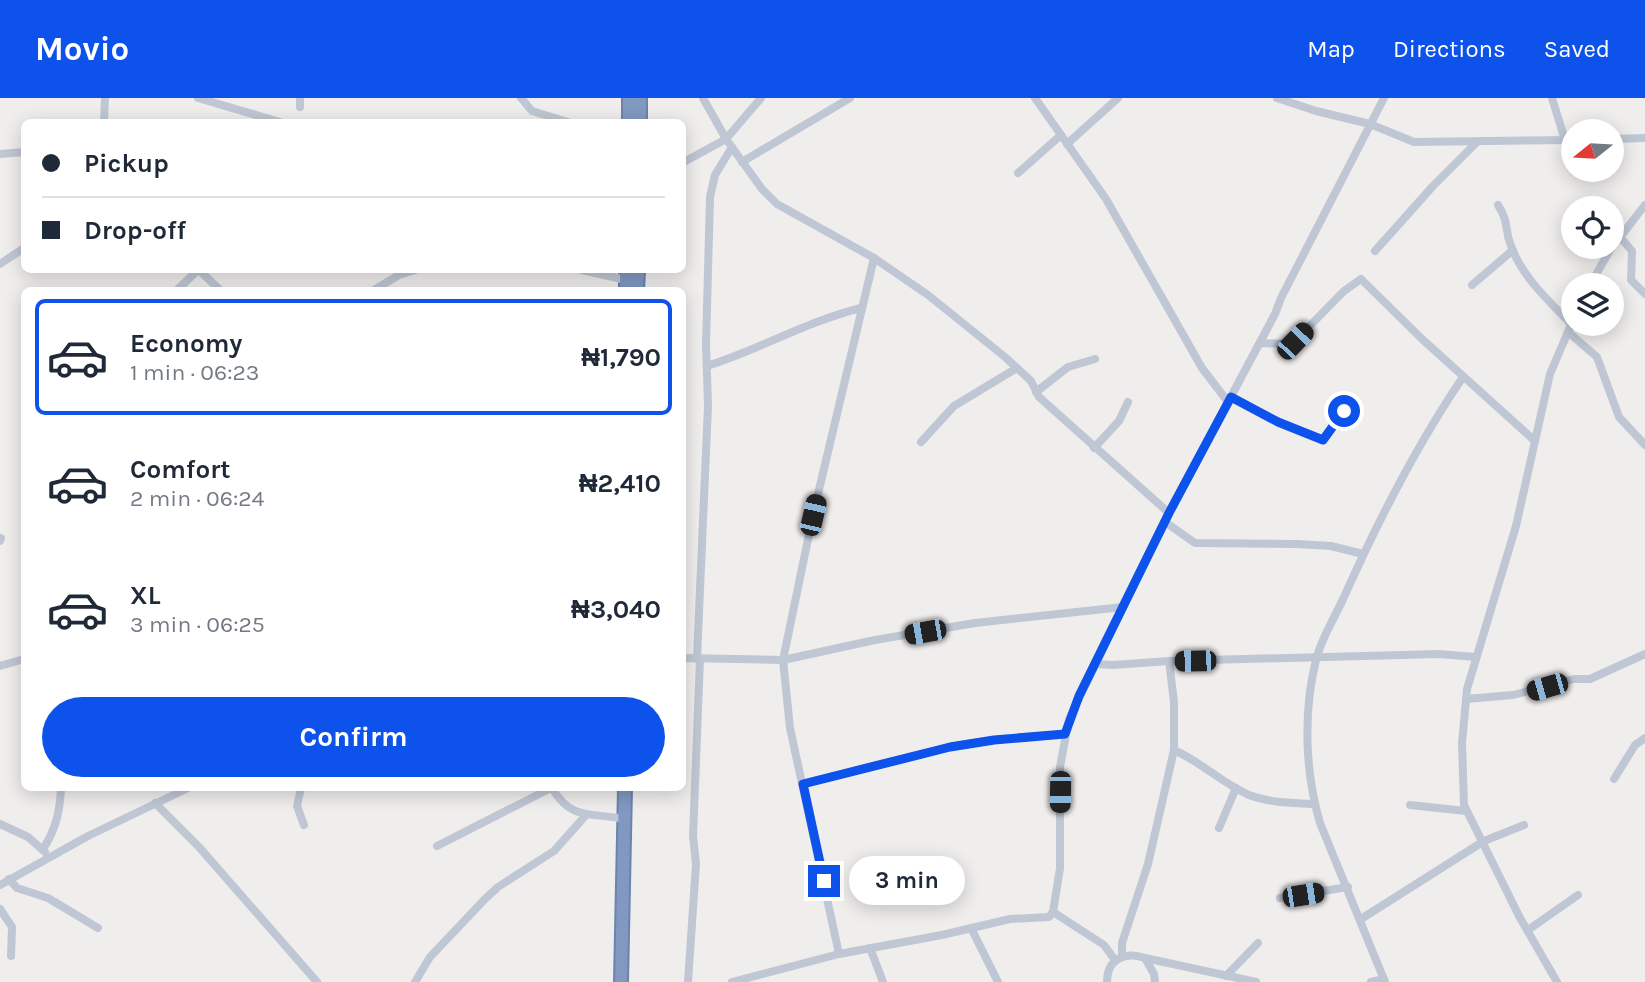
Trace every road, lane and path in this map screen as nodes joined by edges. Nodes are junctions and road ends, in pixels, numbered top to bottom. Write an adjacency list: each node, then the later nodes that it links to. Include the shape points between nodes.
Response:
1 (105, 98): 15 (street)
2 (198, 98): 16 (street)
3 (521, 98): 14 (street, via 533,111)
4 (629, 98): 19 (highway)
5 (640, 98): 20 (highway)
6 (703, 98): 25 (street)
7 (761, 98): 25 (street)
8 (850, 98): 34 (street)
9 (1035, 98): 23 (street)
10 (1118, 98): 29 (street)
11 (1277, 98): 22 (street)
12 (1384, 98): 22 (street)
13 (1552, 98): 21 (street)
14 (553, 118): 17 (street); 18 (street)
15 (104, 119)
16 (270, 119)
17 (550, 119)
18 (557, 119)
19 (629, 119)
20 (640, 119)
21 (1561, 120)
22 (1370, 124): 28 (street, via 1414,142); 59 (street)
23 (1061, 135): 29 (street); 35 (street)
24 (1645, 138): 26 (street)
25 (726, 139): 30 (street); 33 (street)
26 (1624, 139)
27 (1561, 140): 28 (street)
28 (1477, 142): 42 (street)
29 (1067, 144): 65 (street, via 1106,198 1202,368)
30 (732, 147): 34 (street); 61 (street, via 715,175 710,197)
31 (21, 152): 32 (street)
32 (0, 154)
33 (686, 161)
34 (742, 162): 43 (street, via 785,210)
35 (1018, 173)
36 (1498, 205): 41 (street, via 1506,217)
37 (1645, 205): 38 (street)
38 (1624, 232)
39 (1624, 242): 54 (street, via 1632,251 1630,280)
40 (21, 250): 44 (street)
41 (1513, 250): 50 (street); 56 (street, via 1530,281)
42 (1375, 251)
43 (874, 258): 55 (street); 62 (street, via 950,312)
44 (0, 264)
45 (195, 273): 51 (street)
46 (201, 273): 52 (street)
47 (405, 273): 53 (street)
48 (595, 273): 49 (street)
49 (626, 280)
50 (1472, 285)
51 (180, 287)
52 (217, 287)
53 (379, 287)
54 (1645, 294)
55 (860, 308): 61 (street, via 803,325); 81 (street)
56 (1561, 314)
57 (1566, 336): 68 (street, via 1550,374)
58 (1580, 336): 70 (street, via 1597,357 1619,417)
59 (1260, 343): 63 (street, via 1295,341 1361,279); 65 (street)
60 (1095, 359): 64 (street, via 1074,364)
61 (707, 366): 79 (street)
62 (1017, 369): 64 (street); 69 (street, via 954,406)
63 (1463, 377): 68 (street); 73 (street, via 1429,429)
64 (1036, 392): 71 (street)
65 (1230, 399): 67 (street, via 1323,440); 72 (street)
66 (1128, 402): 71 (street, via 1119,421)
67 (1344, 411)
68 (1535, 441): 76 (street, via 1516,526)
69 (921, 442)
70 (1645, 445)
71 (1094, 448): 72 (street)
72 (1167, 518): 73 (street, via 1195,542 1297,544); 74 (street)
73 (1363, 554): 78 (street)
74 (1123, 607): 81 (street, via 975,623); 83 (street)
75 (1645, 654): 85 (street, via 1590,678 1513,695)
76 (1475, 656): 78 (street); 85 (street)
77 (686, 658): 79 (street)
78 (1316, 658): 82 (street); 100 (street, via 1309,725)
79 (699, 659): 81 (street); 136 (street, via 696,863)
80 (21, 660): 84 (street)
81 (783, 660): 90 (street, via 790,728)
82 (1169, 662): 83 (street); 88 (street)
83 (1095, 664): 86 (street)
84 (0, 666)
85 (1466, 698): 102 (street, via 1462,743)
86 (1065, 734): 90 (street, via 950,747); 119 (street)
87 (1645, 738): 89 (street, via 1634,745)
88 (1174, 750): 91 (street); 128 (street, via 1148,864)
89 (1614, 779)
90 (803, 784): 126 (street)
91 (1236, 788): 100 (street, via 1269,801); 108 (street)
92 (61, 791): 111 (street, via 60,813)
93 (181, 791): 99 (street)
94 (300, 791): 106 (street, via 298,806)
95 (546, 791): 110 (street)
96 (554, 791): 103 (street, via 570,810)
97 (617, 791): 104 (highway)
98 (625, 791): 104 (highway)
99 (155, 803): 112 (street); 132 (street, via 200,847)
100 (1315, 804): 115 (street)
101 (1410, 805): 102 (street)
102 (1466, 811): 109 (street)
103 (586, 815): 104 (street); 133 (street, via 554,851 485,899 430,957)
104 (621, 818): 134 (highway); 135 (highway)
105 (0, 824): 111 (street)
106 (304, 825)
107 (1524, 825): 109 (street)
108 (1219, 828)
109 (1484, 841): 120 (street); 123 (street)
110 (437, 846)
111 (43, 849): 112 (street)
112 (50, 857): 113 (street)
113 (9, 879): 114 (street); 121 (street, via 17,888 48,898)
114 (0, 885)
115 (1348, 887): 117 (street); 120 (street)
116 (1578, 894): 123 (street)
117 (1280, 898)
118 (0, 909): 127 (street, via 12,927)
119 (1054, 912): 122 (street, via 1049,917); 128 (street)
120 (1361, 919): 131 (street)
121 (98, 928)
122 (971, 928): 125 (street); 139 (street)
123 (1528, 930): 144 (street)
124 (1258, 943): 130 (street)
125 (870, 948): 126 (street); 138 (street)
126 (839, 954): 137 (street)
127 (11, 956)
128 (1119, 958): 129 (street); 140 (street, via 1108,970)
129 (1145, 958): 130 (street); 141 (street)
130 (1226, 976): 142 (street)
131 (1385, 980): 143 (street)
132 (317, 982)
133 (415, 982)
134 (613, 982)
135 (621, 982)
136 (688, 982)
137 (732, 982)
138 (883, 982)
139 (998, 982)
140 (1107, 982)
141 (1154, 982)
142 (1256, 982)
143 (1371, 982)
144 (1557, 982)

